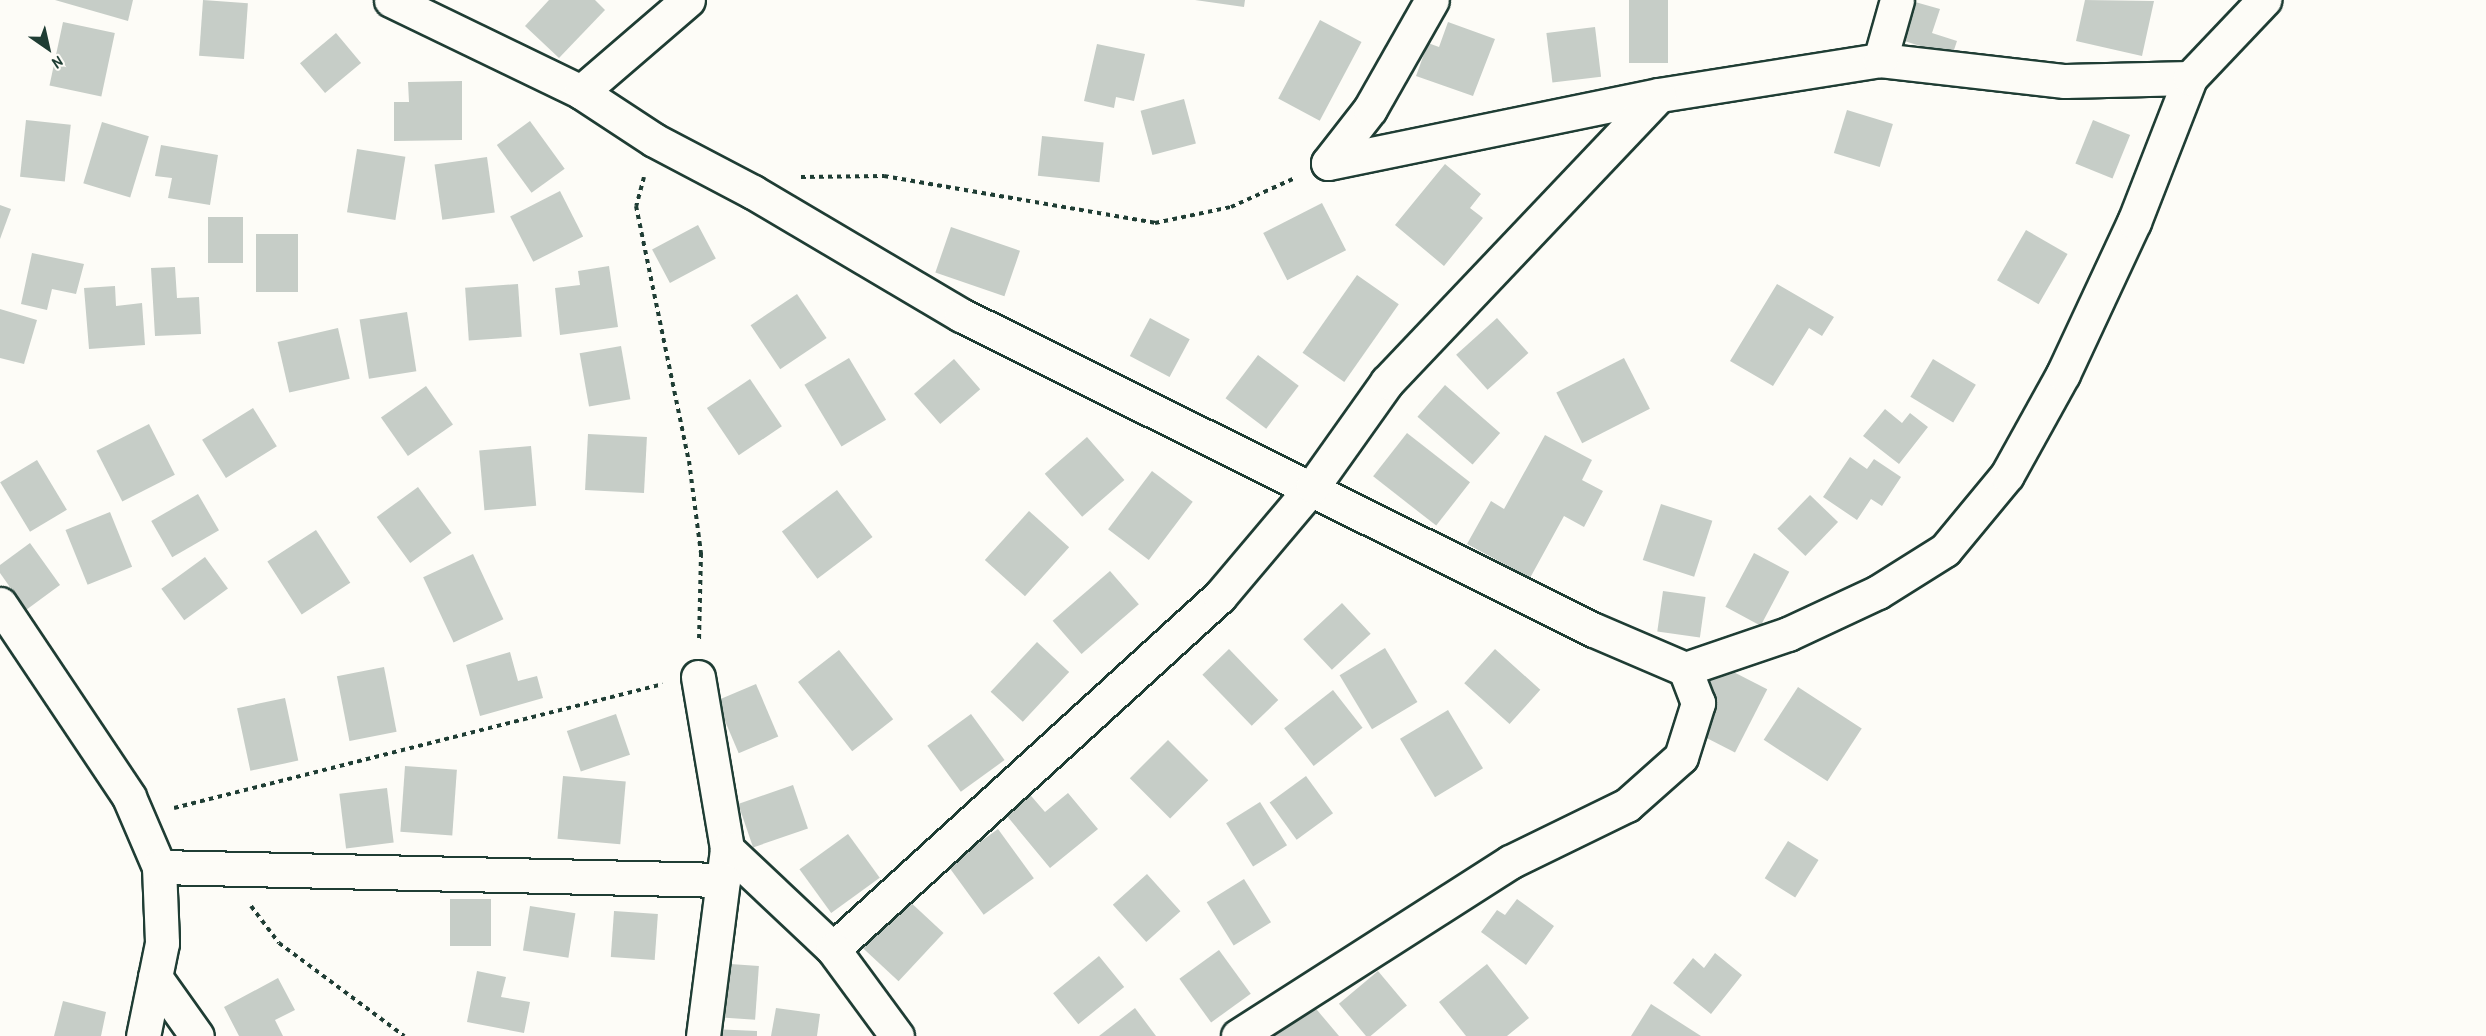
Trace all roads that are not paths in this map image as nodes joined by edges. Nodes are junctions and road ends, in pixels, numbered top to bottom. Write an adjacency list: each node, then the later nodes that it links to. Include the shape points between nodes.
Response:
1 (391, 0): 8 (street)
2 (688, 0): 8 (street)
3 (1432, 0): 9 (street, via 1370,109 1328,163)
4 (1897, 0): 6 (street)
5 (2264, 0): 7 (street)
6 (1880, 60): 7 (street, via 2065,81); 9 (street)
7 (2190, 78): 12 (street, via 2134,222 2063,374 2007,475 1945,550 1838,611)
8 (581, 92): 10 (street, via 654,140 753,192 961,315)
9 (1659, 95): 10 (street, via 1387,382)
10 (1313, 486): 12 (street, via 1594,630); 16 (street, via 1220,596)
11 (0, 604): 15 (street, via 138,817)
12 (1685, 669): 22 (street, via 1698,703 1681,757 1627,805 1510,862)
13 (698, 677): 14 (street)
14 (725, 864): 15 (street); 16 (street); 20 (street)
15 (159, 867): 17 (street, via 162,943)
16 (833, 949): 21 (street)
17 (155, 977): 18 (street); 19 (street)
18 (143, 1036)
19 (197, 1036)
20 (703, 1036)
21 (897, 1036)
22 (1238, 1036)

